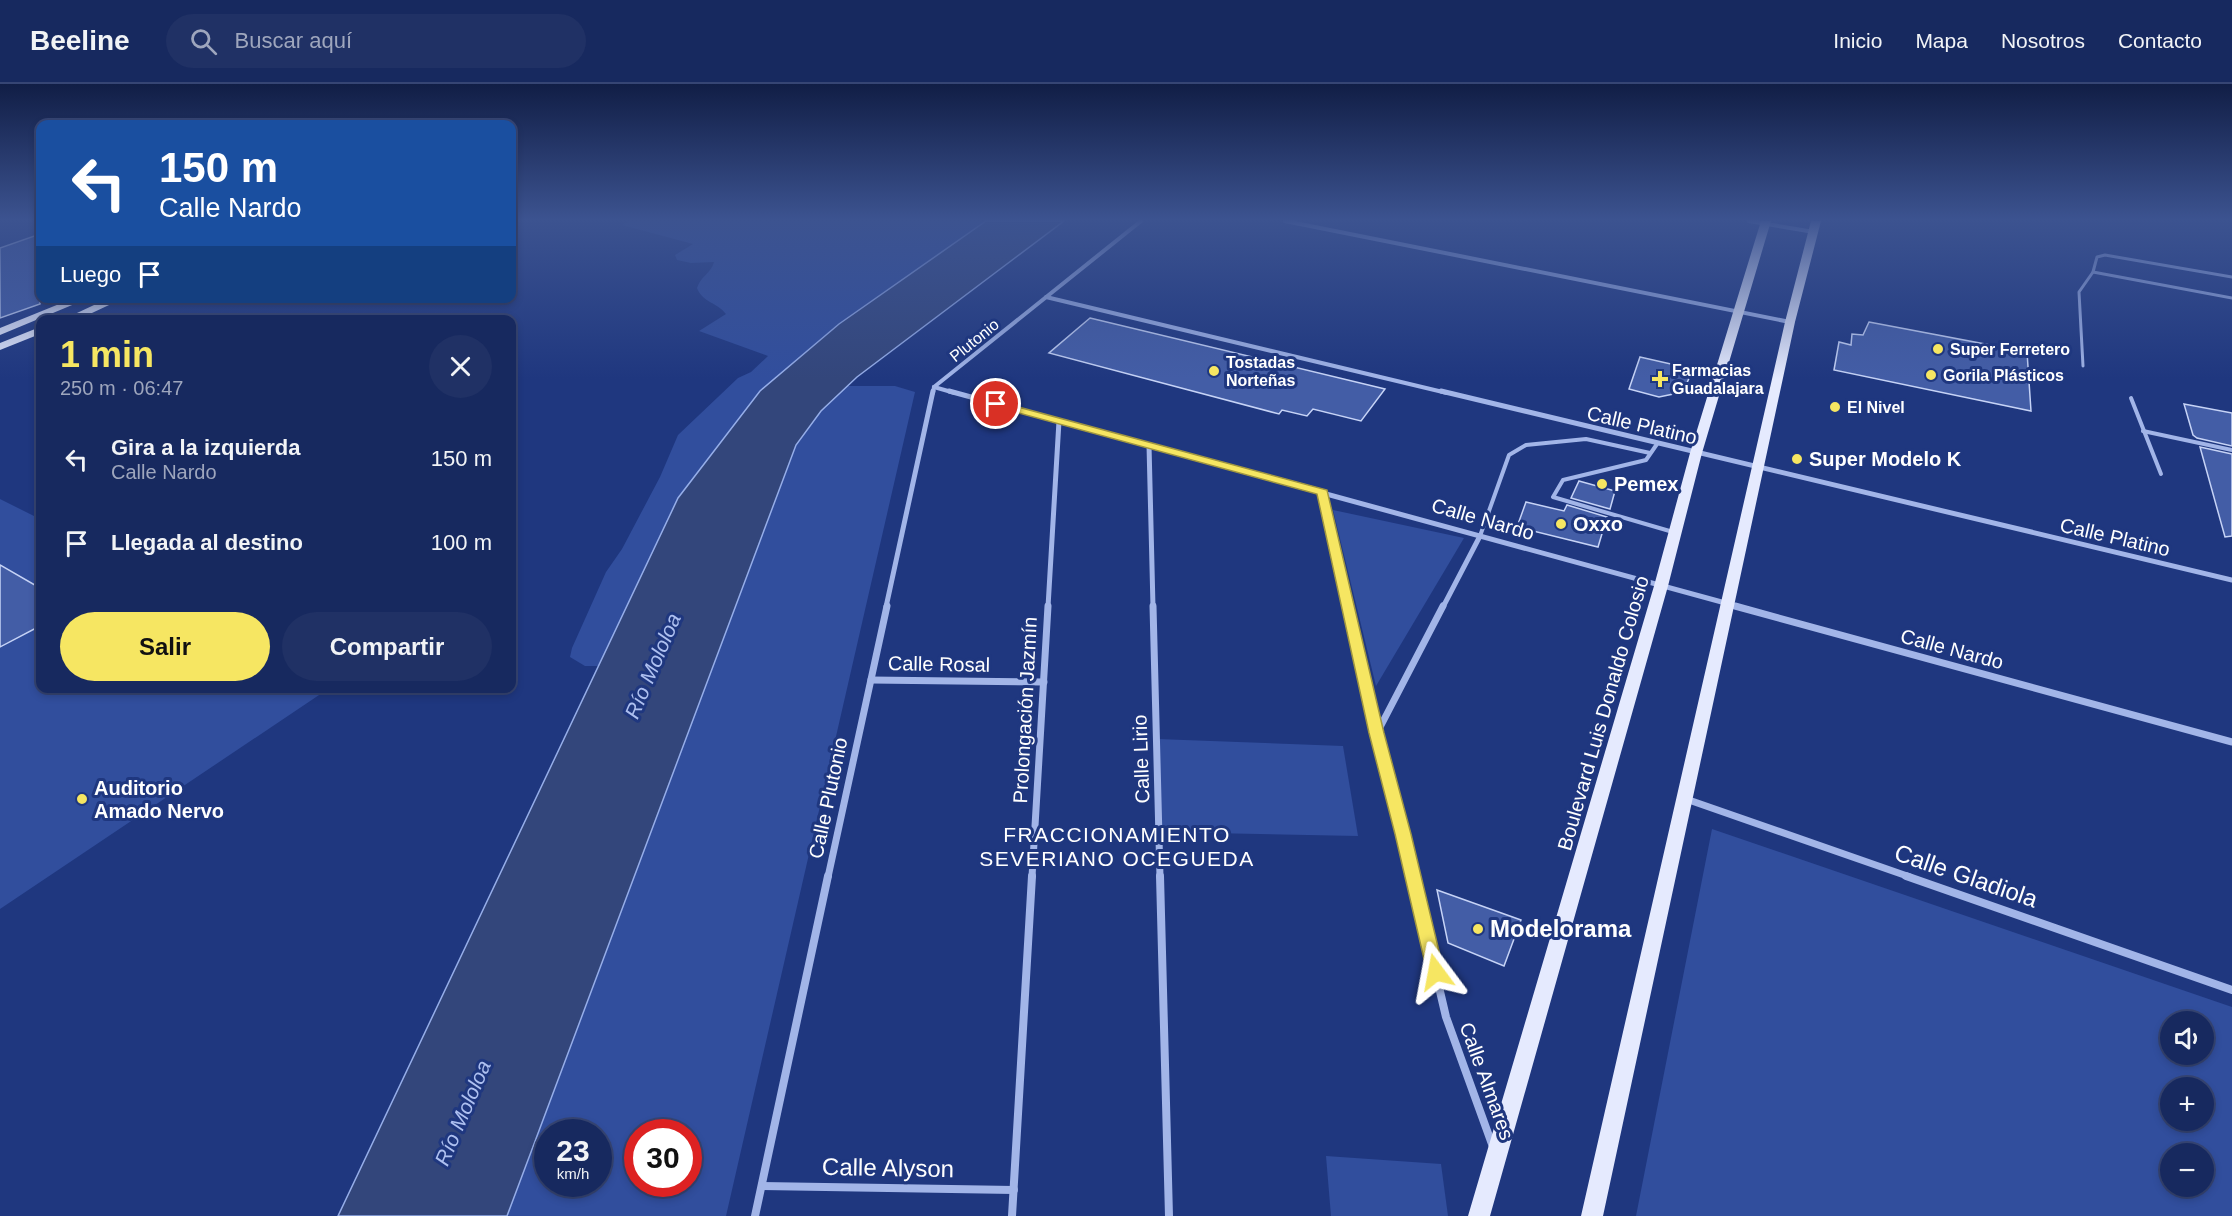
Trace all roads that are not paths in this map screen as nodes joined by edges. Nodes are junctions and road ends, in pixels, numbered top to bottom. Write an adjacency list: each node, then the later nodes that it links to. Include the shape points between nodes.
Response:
1 (1075, 274): 9 (street, Plutonio)
2 (1551, 274): 13 (street)
3 (1750, 274): 13 (main road, Boulevard Luis Donaldo Colosio)
4 (1803, 274): 17 (main road)
5 (2092, 274): 21 (lane, via 2079,292)
6 (2103, 274): 10 (lane)
7 (2214, 274): 8 (lane)
8 (2232, 277)
9 (1046, 297): 22 (street, Plutonio); 26 (street, Calle Platino)
10 (2232, 298)
11 (72, 303): 14 (main road)
12 (107, 303): 15 (main road)
13 (1738, 311): 17 (street); 30 (main road, Boulevard Luis Donaldo Colosio)
14 (42, 315)
15 (79, 315)
16 (36, 317): 18 (main road)
17 (1790, 322): 31 (main road)
18 (0, 332)
19 (36, 332): 20 (main road)
20 (0, 347)
21 (2083, 366)
22 (934, 387): 24 (street, Calle Nardo); 39 (street, Calle Plutonio)
23 (2131, 398): 25 (lane)
24 (1059, 421): 27 (street, Calle Nardo); 40 (street, Prolongación Jazmín)
25 (2144, 431): 28 (lane); 32 (lane)
26 (1657, 444): 29 (lane); 30 (street, Calle Platino)
27 (1149, 445): 33 (street, Calle Nardo); 50 (street, Calle Lirio)
28 (2232, 450)
29 (1650, 453): 34 (lane, via 1646,460 1563,480 1554,496); 35 (lane, via 1586,439 1526,445 1509,455)
30 (1696, 453): 31 (street, Calle Platino); 34 (main road, Boulevard Luis Donaldo Colosio)
31 (1758, 468): 36 (street, Calle Platino); 38 (main road)
32 (2161, 474)
33 (1322, 492): 35 (street, Calle Nardo); 41 (street, Calle Almares)
34 (1675, 533): 37 (main road, Boulevard Luis Donaldo Colosio)
35 (1480, 536): 37 (street, Calle Nardo); 41 (street)
36 (2232, 580)
37 (1661, 586): 38 (street, Calle Nardo); 45 (main road, Boulevard Luis Donaldo Colosio)
38 (1729, 605): 42 (street, Calle Nardo); 43 (main road)
39 (871, 680): 40 (street, Calle Rosal); 46 (street, Calle Plutonio)
40 (1044, 682): 47 (street, Prolongación Jazmín)
41 (1377, 733): 45 (street, Calle Almares, via 1446,1017)
42 (2232, 742)
43 (1686, 800): 44 (street, Calle Gladiola); 52 (main road)
44 (2232, 990)
45 (1497, 1157): 51 (main road, Boulevard Luis Donaldo Colosio)
46 (762, 1186): 47 (street, Calle Alyson); 48 (street, Calle Plutonio)
47 (1014, 1190): 49 (street, Prolongación Jazmín)
48 (755, 1216)
49 (1012, 1216)
50 (1170, 1216)
51 (1479, 1216)
52 (1592, 1216)

